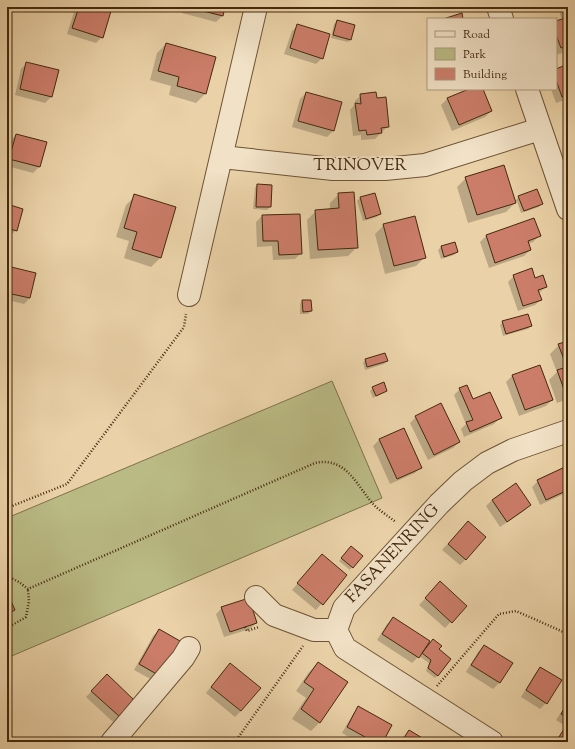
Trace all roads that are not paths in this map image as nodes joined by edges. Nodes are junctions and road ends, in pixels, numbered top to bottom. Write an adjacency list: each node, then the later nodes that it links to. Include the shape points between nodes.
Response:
1 (256, 7): 6 (street)
2 (498, 7): 3 (street)
3 (502, 18)
4 (527, 90): 5 (street)
5 (540, 128): 6 (street, TRINOVER, via 425,165 385,170 334,169); 7 (street)
6 (222, 157): 8 (street)
7 (568, 209)
8 (189, 295)
9 (568, 431): 11 (street, FASANENRING, via 513,450 487,463 463,481 344,608)
10 (256, 597): 11 (street, via 274,616 314,630)
11 (336, 630): 14 (street, via 345,648)
12 (189, 648): 13 (street)
13 (112, 742)
14 (492, 742)

